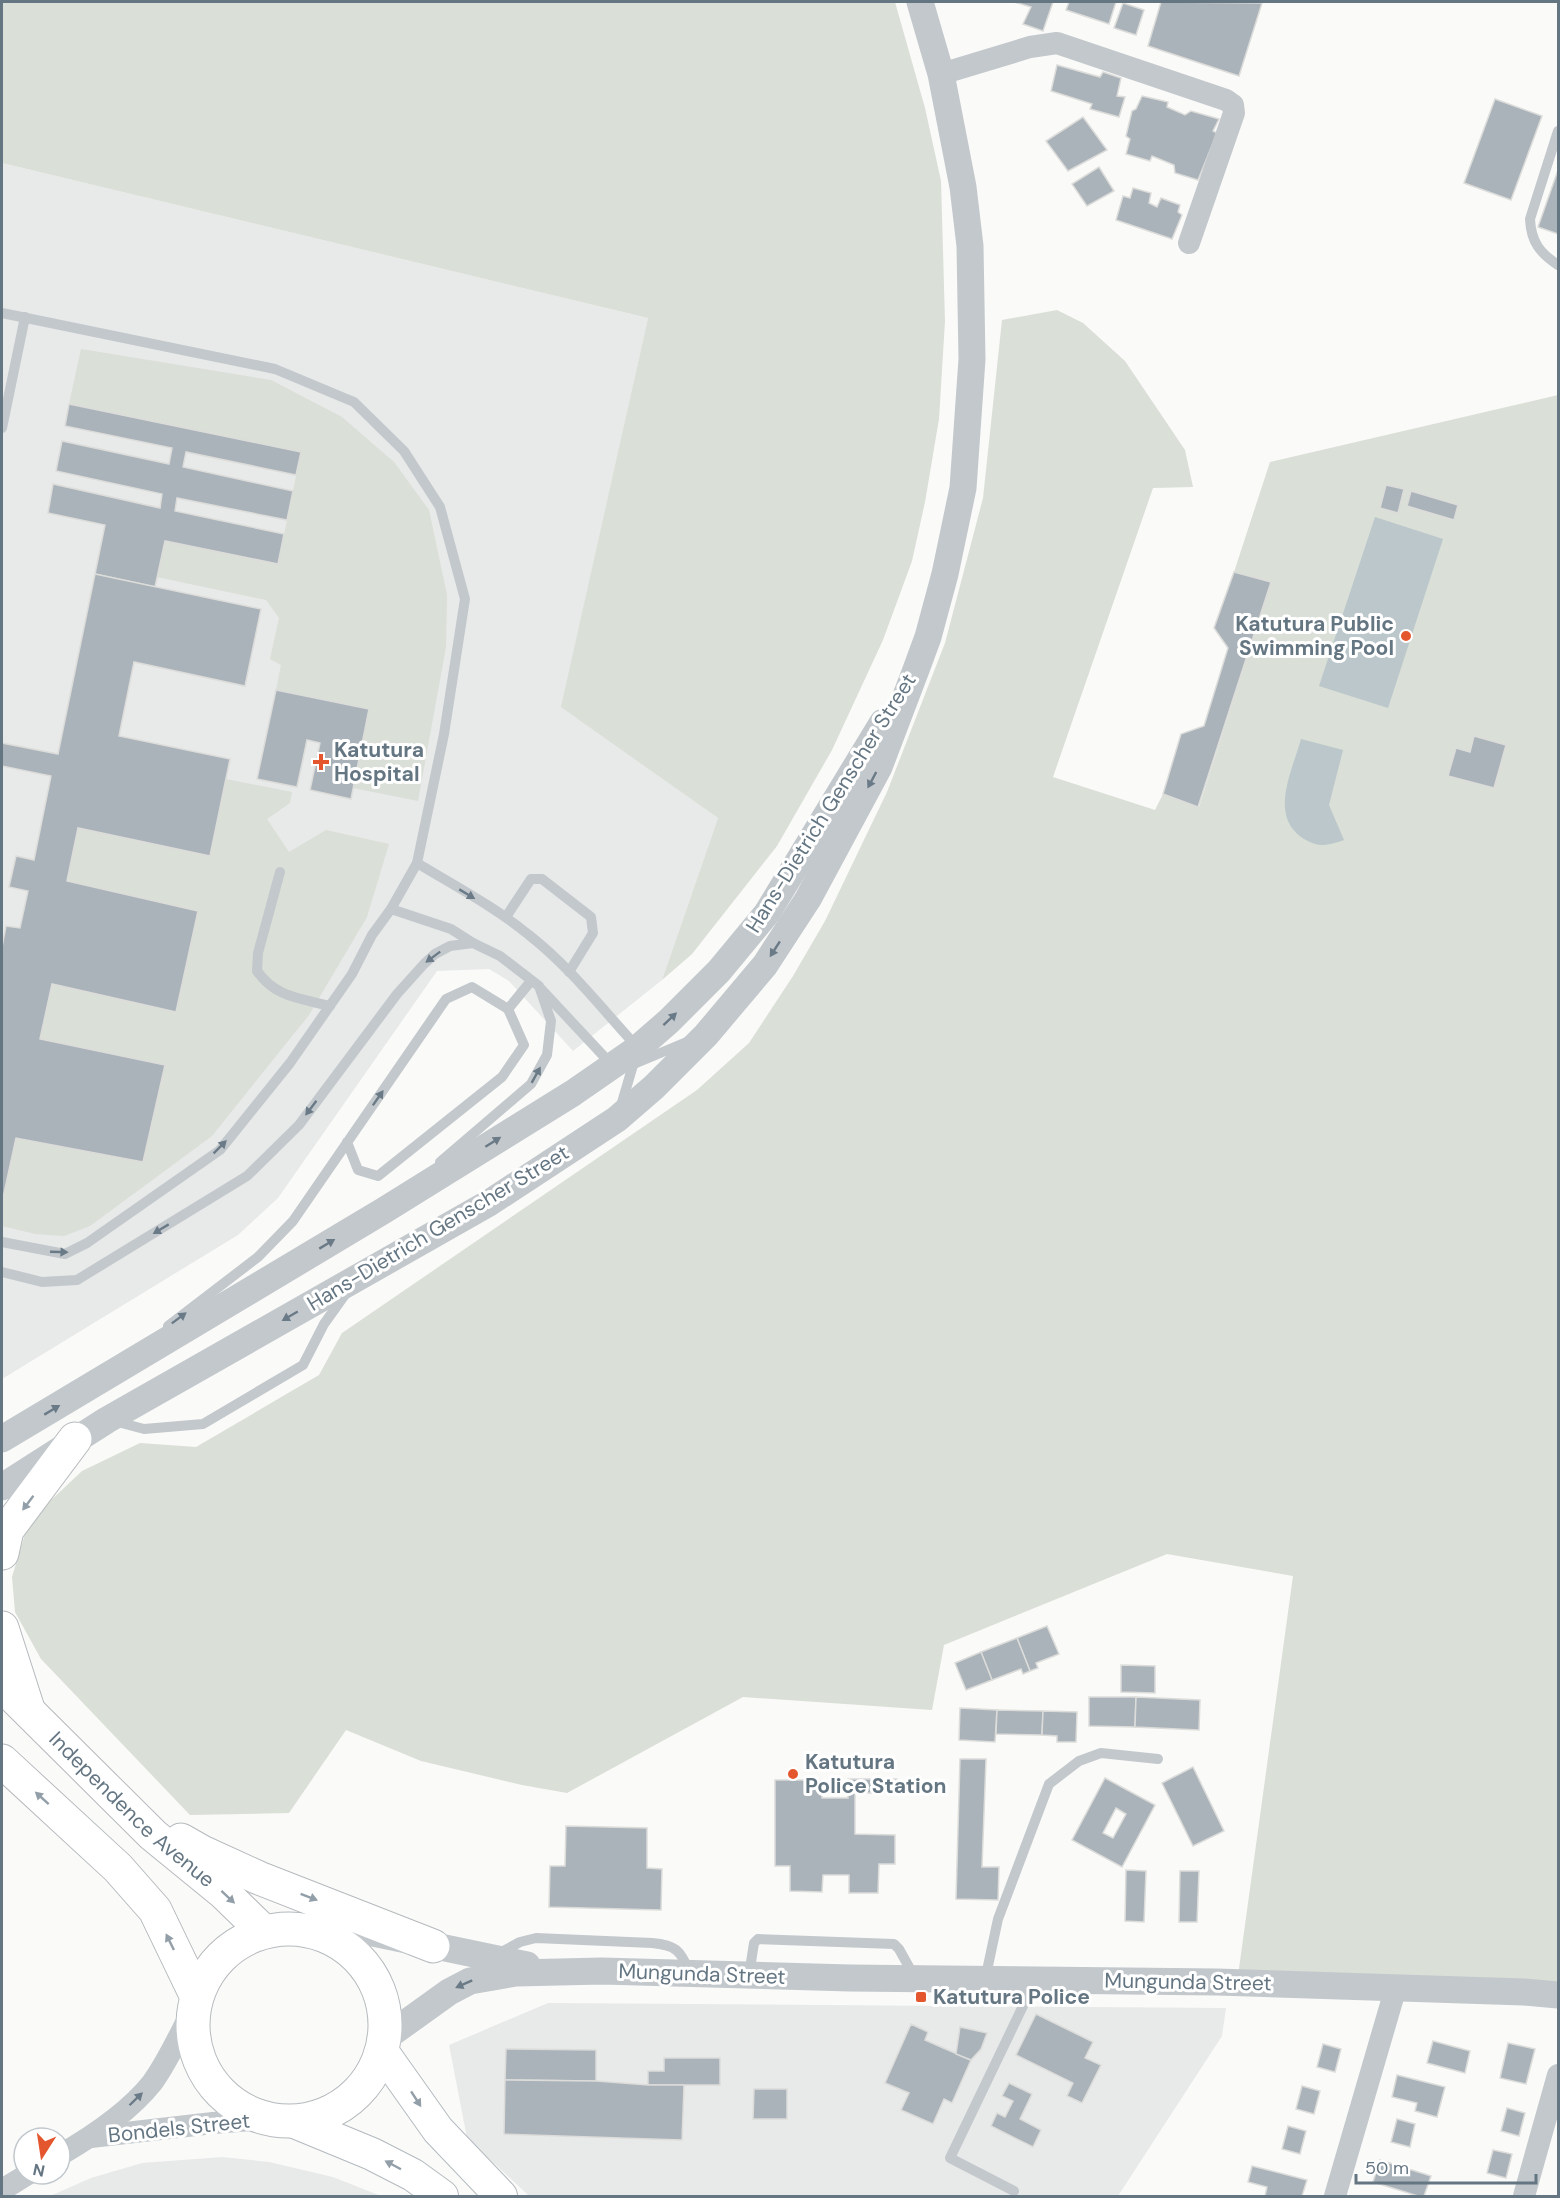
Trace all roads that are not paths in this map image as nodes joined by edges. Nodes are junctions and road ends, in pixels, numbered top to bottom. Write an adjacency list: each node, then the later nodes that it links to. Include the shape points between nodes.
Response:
1 (920, 2): 2 (street, Hans-Dietrich Genscher Street)
2 (941, 74): 4 (street, via 1030,47 1057,43 1226,100 1233,105 1234,113); 9 (street, Hans-Dietrich Genscher Street, via 970,246 972,359 957,525)
3 (1558, 131): 5 (lane, via 1530,219 1537,248)
4 (1190, 243)
5 (1558, 265)
6 (2, 313): 7 (lane)
7 (25, 317): 8 (lane); 10 (lane, via 275,369 354,402 404,452 440,507 465,599 444,734)
8 (2, 428)
9 (917, 667): 19 (street, Hans-Dietrich Genscher Street, one-way to 19, via 879,767 808,899 765,965); 20 (street, Hans-Dietrich Genscher Street, one-way to 9, via 719,971 767,913)
10 (417, 863): 12 (lane); 13 (lane, one-way to 13)
11 (280, 872): 17 (lane, via 258,953 257,971 265,983 279,992)
12 (391, 909): 14 (lane, via 451,929); 17 (lane)
13 (506, 917): 15 (lane); 15 (lane, via 531,879 536,878 591,917 593,933)
14 (473, 943): 16 (lane, via 500,956); 25 (lane, one-way to 25, via 450,946 424,964 299,1125 247,1176 77,1280 42,1282)
15 (569, 972): 20 (lane)
16 (535, 984): 18 (lane); 20 (lane); 23 (lane, one-way to 16, via 531,1084 548,1055 551,1021)
17 (330, 1006): 24 (lane, one-way to 17, via 65,1254 87,1243 220,1150)
18 (508, 1009): 22 (lane, one-way to 18, via 446,999 472,987); 22 (lane, via 524,1045 502,1077 378,1176 358,1170)
19 (706, 1035): 20 (lane); 21 (street, Hans-Dietrich Genscher Street)
20 (628, 1059): 21 (lane); 23 (street, Hans-Dietrich Genscher Street, one-way to 20)
21 (617, 1119): 26 (street, Hans-Dietrich Genscher Street, via 489,1203)
22 (347, 1142): 27 (lane, one-way to 22, via 258,1257 293,1221)
23 (383, 1211): 27 (street, Hans-Dietrich Genscher Street, one-way to 23)
24 (2, 1242)
25 (2, 1272)
26 (364, 1273): 28 (street, Hans-Dietrich Genscher Street, one-way to 28); 28 (lane, via 340,1299 303,1365 202,1424 144,1429)
27 (82, 1392): 29 (street, Hans-Dietrich Genscher Street, one-way to 27)
28 (108, 1420): 30 (street, Hans-Dietrich Genscher Street)
29 (2, 1439)
30 (75, 1439): 31 (street, Hans-Dietrich Genscher Street); 32 (main road, one-way to 32, via 7,1530)
31 (2, 1487)
32 (2, 1554)
33 (2, 1628): 35 (main road)
34 (2, 1685): 35 (main road, Independence Avenue)
35 (29, 1711): 38 (main road, Independence Avenue)
36 (1158, 1759): 47 (lane, via 1101,1753 1079,1761 1049,1784 998,1919)
37 (2, 1761): 51 (main road, one-way to 37, via 155,1910 118,1868)
38 (125, 1807): 40 (main road, Independence Avenue, one-way to 40); 41 (main road, one-way to 41, via 202,1852 250,1874)
39 (300, 1929): 40 (main road); 41 (street, via 373,1933); 52 (main road, via 341,1944 372,1975 385,2016)
40 (264, 1932): 51 (main road, via 235,1944 211,1967)
41 (433, 1946): 42 (street)
42 (490, 1958): 43 (street); 44 (lane, via 536,1938 652,1943 677,1950)
43 (563, 1972): 44 (street, Mungunda Street); 52 (street, one-way to 52, via 516,1973 470,1981 448,1992)
44 (689, 1973): 45 (street, Mungunda Street)
45 (749, 1975): 46 (street, Mungunda Street); 46 (lane, via 758,1939 894,1944)
46 (915, 1979): 47 (street, Mungunda Street)
47 (986, 1980): 48 (street, Mungunda Street)
48 (1035, 1981): 49 (street, Mungunda Street); 57 (lane, via 950,2158)
49 (1396, 1987): 50 (street, Mungunda Street); 60 (street)
50 (1558, 1995)
51 (194, 2002): 54 (main road, via 194,2041 208,2078 224,2097 244,2110); 55 (street, Bondels Street, one-way to 51, via 151,2084)
52 (383, 2044): 54 (main road, via 373,2073 345,2103 316,2118); 59 (main road, one-way to 59, via 438,2130)
53 (1558, 2075): 61 (street)
54 (279, 2120): 55 (street, Bondels Street); 58 (main road, one-way to 54, via 413,2175 372,2154)
55 (91, 2137): 56 (street, Bondels Street)
56 (72, 2148)
57 (1014, 2191)
58 (442, 2196)
59 (501, 2196)
60 (1335, 2196)
61 (1524, 2196)

